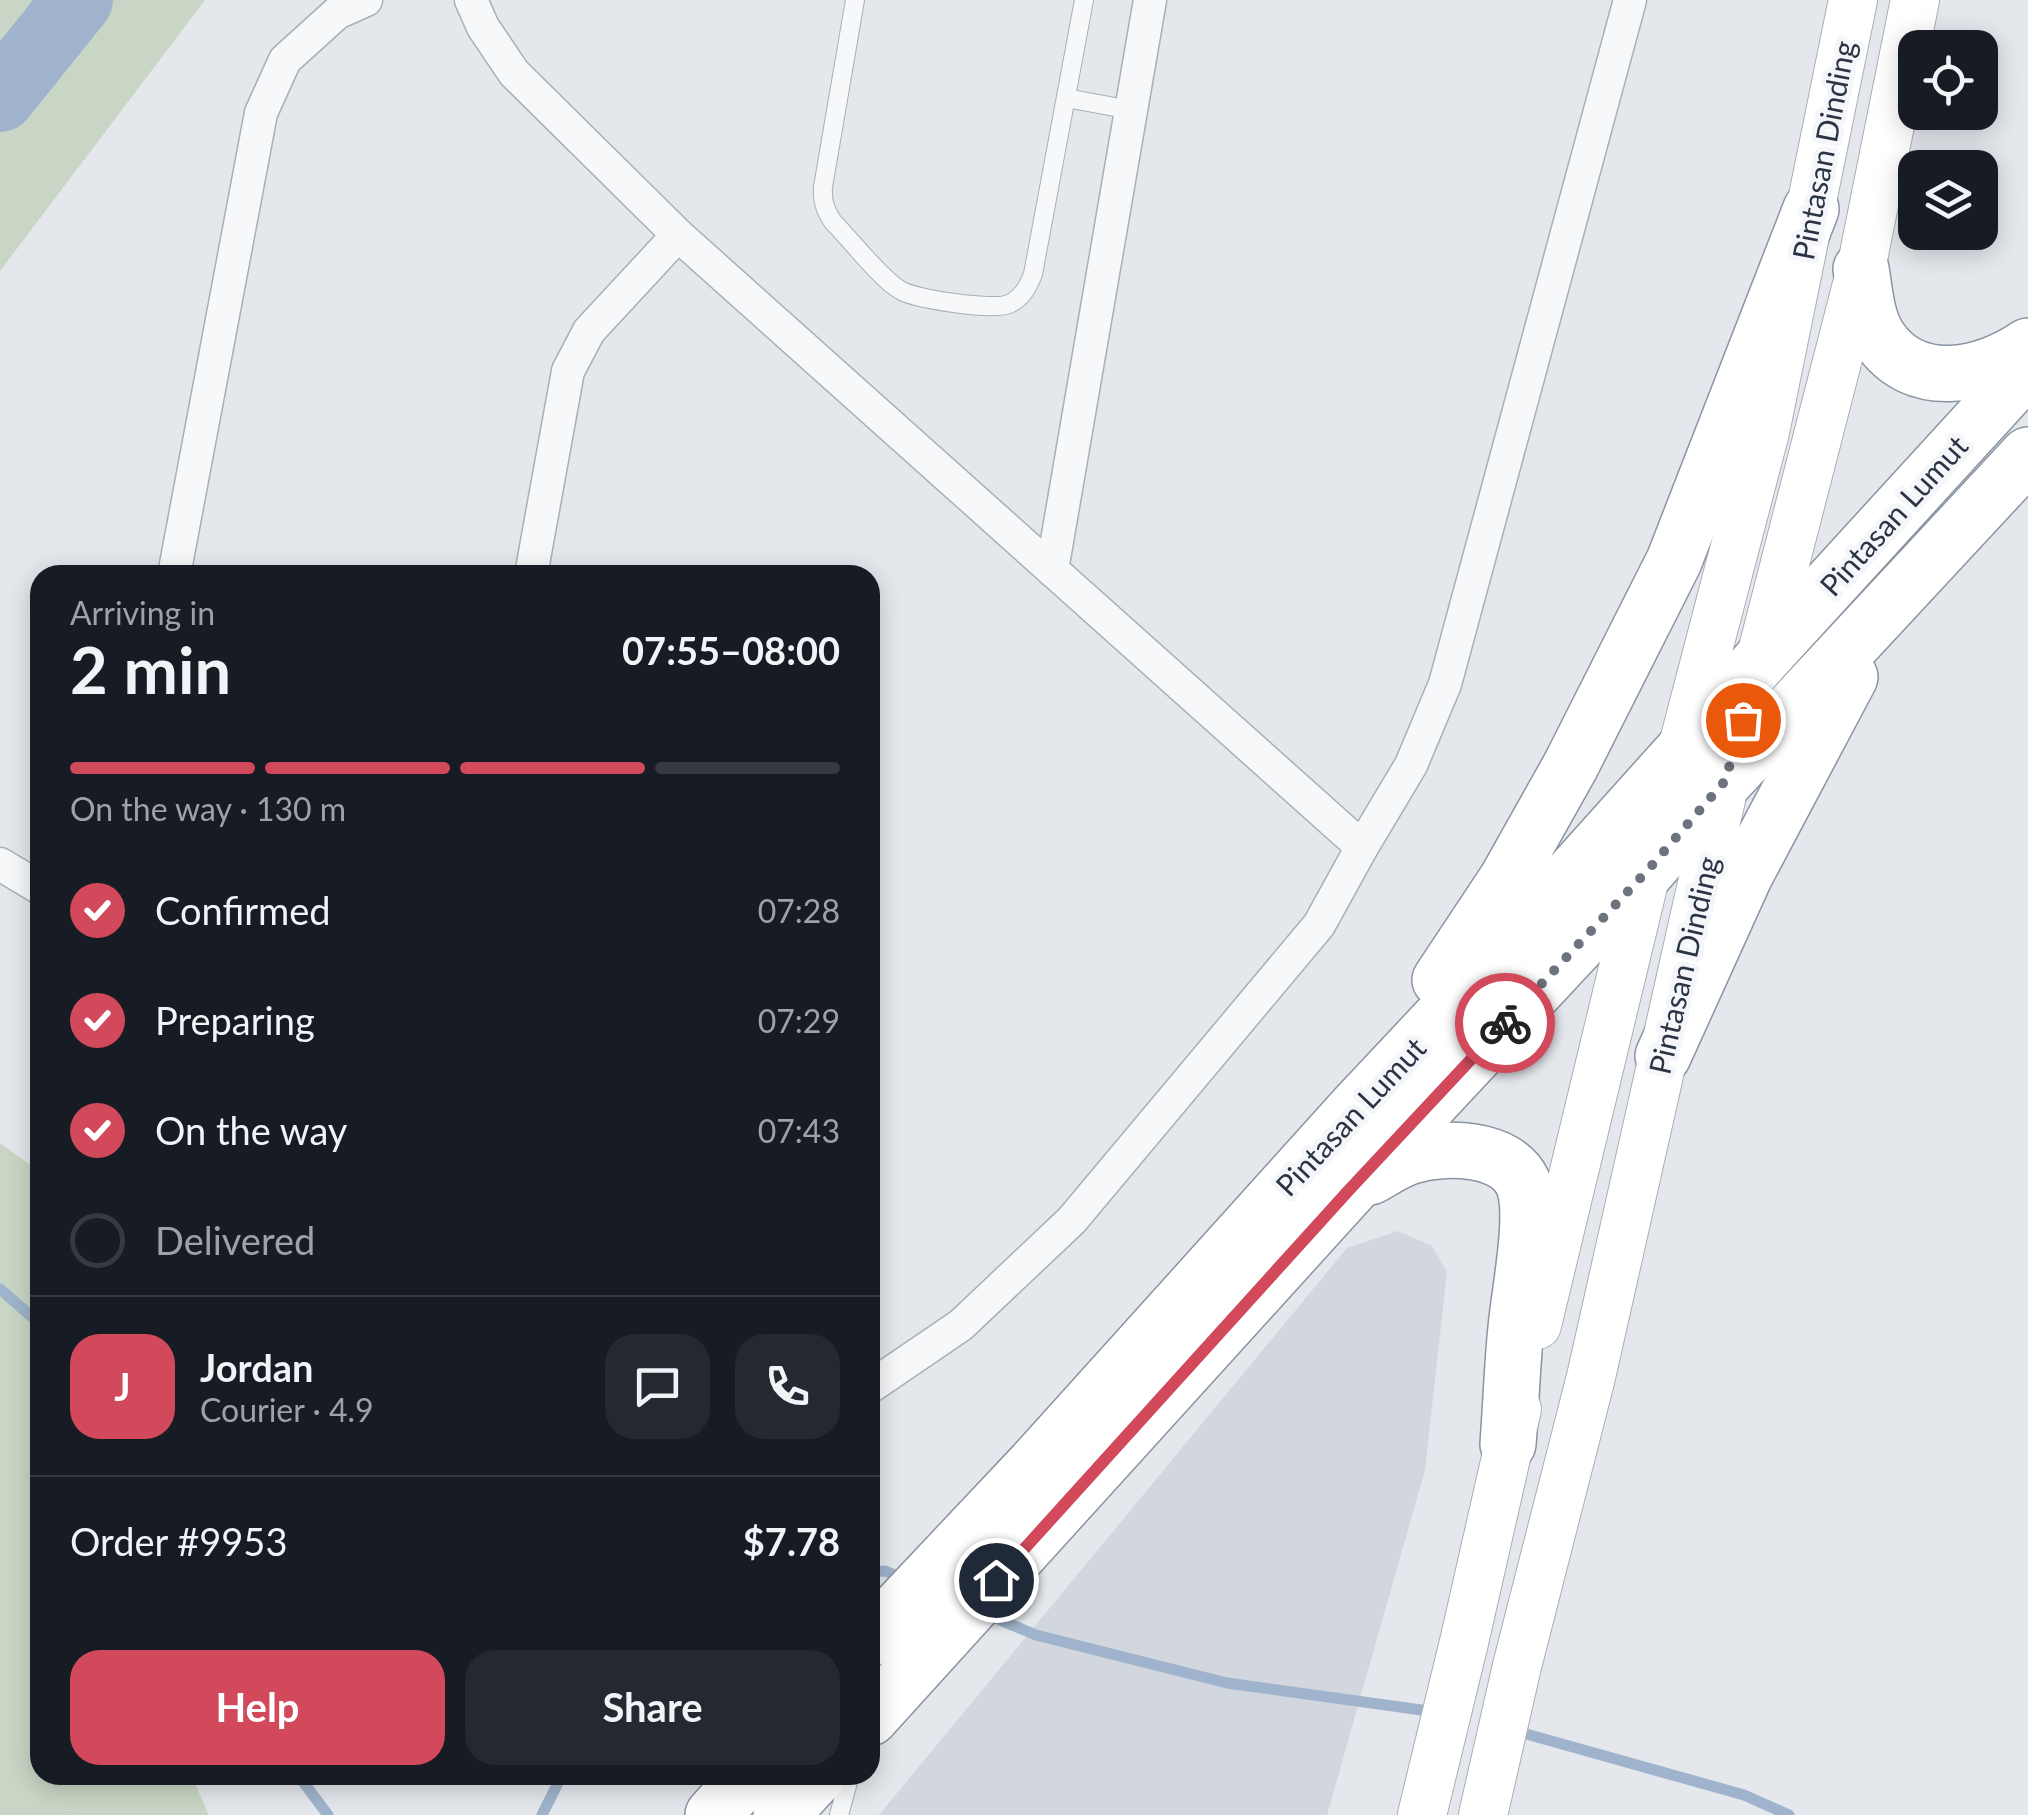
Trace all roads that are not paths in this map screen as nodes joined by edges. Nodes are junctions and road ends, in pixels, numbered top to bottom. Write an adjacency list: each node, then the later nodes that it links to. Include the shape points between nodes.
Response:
1 (366, 0): 17 (street, via 337,13 285,60 261,112)
2 (471, 0): 12 (street, via 514,72)
3 (855, 0): 9 (lane, via 822,199 833,222 907,294 987,307 1008,306 1024,293 1034,274)
4 (1084, 0): 9 (lane)
5 (1150, 0): 10 (street)
6 (1630, 0): 23 (street, via 1445,684 1411,765)
7 (1915, 0): 13 (main road, Pintasan Dinding)
8 (1852, 1): 11 (main road, Pintasan Dinding)
9 (1066, 98): 10 (lane)
10 (1131, 110): 19 (street)
11 (1811, 209): 22 (main road, Pintasan Dinding); 28 (highway, via 1674,562 1632,647 1507,879)
12 (678, 235): 18 (street, via 588,331 568,370); 19 (street)
13 (1861, 269): 14 (highway, via 1879,339 1897,359 1923,372 1990,366); 21 (main road, Pintasan Dinding)
14 (2028, 346)
15 (2028, 368): 21 (highway, Pintasan Lumut)
16 (2028, 455): 20 (highway, Pintasan Lumut)
17 (176, 565)
18 (533, 565)
19 (1052, 570): 23 (street)
20 (1892, 600): 22 (highway, Pintasan Lumut); 27 (highway, via 1744,875)
21 (1761, 660): 22 (highway, Pintasan Lumut)
22 (1703, 767): 25 (highway, Pintasan Lumut); 27 (main road, Pintasan Dinding); 28 (highway, Pintasan Lumut, via 1507,947)
23 (1362, 846): 30 (street, via 1319,925 1072,1220 961,1325)
24 (0, 864): 26 (street)
25 (1647, 871): 29 (highway, Pintasan Lumut); 31 (main road, Pintasan Dinding)
26 (30, 882)
27 (1663, 1056): 42 (main road, Pintasan Dinding)
28 (1356, 1108): 32 (highway, Pintasan Lumut)
29 (1349, 1190): 31 (highway, via 1408,1156 1459,1149 1506,1163 1522,1182 1526,1238); 32 (highway, Pintasan Lumut)
30 (880, 1381)
31 (1508, 1444): 38 (main road, Pintasan Dinding)
32 (1052, 1481): 33 (highway, Pintasan Lumut); 34 (highway, Pintasan Lumut, via 922,1662)
33 (880, 1630)
34 (880, 1709)
35 (740, 1785): 39 (highway)
36 (809, 1785): 40 (highway)
37 (847, 1785): 41 (lane)
38 (1424, 1808)
39 (713, 1815)
40 (781, 1815)
41 (839, 1815)
42 (1483, 1815)

